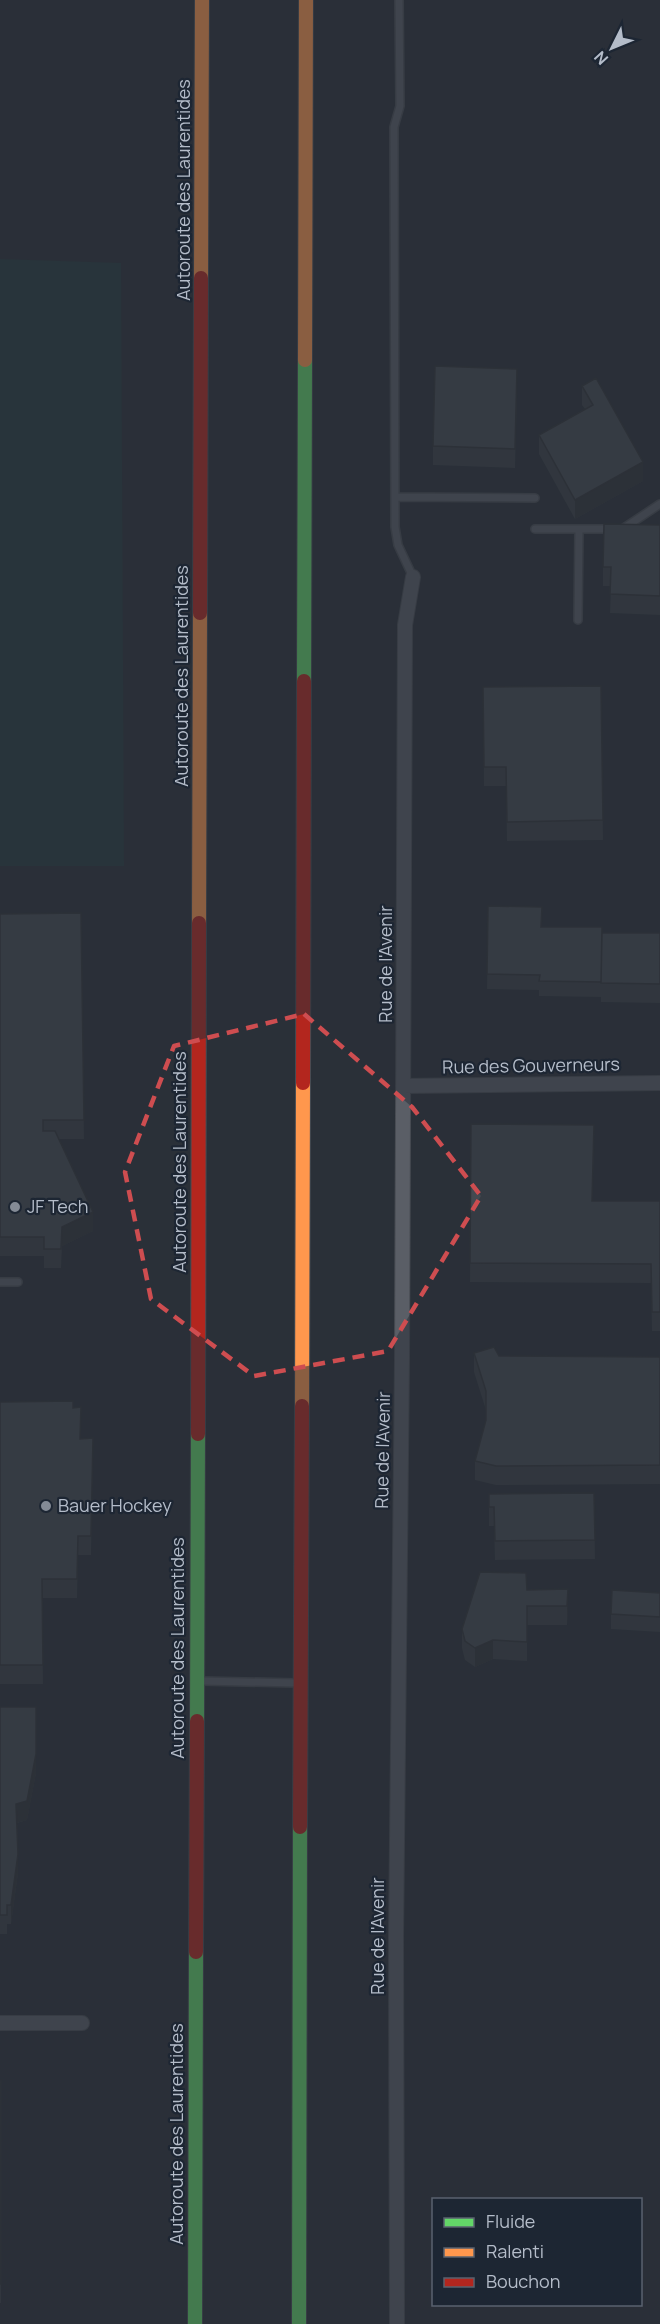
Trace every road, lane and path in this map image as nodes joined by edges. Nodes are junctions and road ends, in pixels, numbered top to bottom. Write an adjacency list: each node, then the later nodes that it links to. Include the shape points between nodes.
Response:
1 (202, 0): 17 (highway, Autoroute des Laurentides)
2 (306, 0): 5 (highway)
3 (314, 0): 5 (highway)
4 (399, 0): 6 (lane, via 400,106 394,127)
5 (306, 48): 18 (highway)
6 (395, 496): 7 (lane); 11 (lane, via 396,536)
7 (535, 498)
8 (660, 504): 10 (lane, via 623,529)
9 (535, 530): 10 (lane)
10 (579, 530): 12 (lane)
11 (413, 577): 14 (street, Rue de l'Avenir, via 405,625)
12 (578, 620)
13 (660, 1083): 14 (street, Rue des Gouverneurs)
14 (403, 1086): 23 (street, Rue de l'Avenir)
15 (0, 1282): 16 (lane)
16 (18, 1282)
17 (196, 1681): 18 (lane); 21 (highway, Autoroute des Laurentides)
18 (301, 1683): 22 (highway)
19 (82, 2022): 20 (street)
20 (0, 2024)
21 (195, 2324)
22 (299, 2324)
23 (397, 2324)

